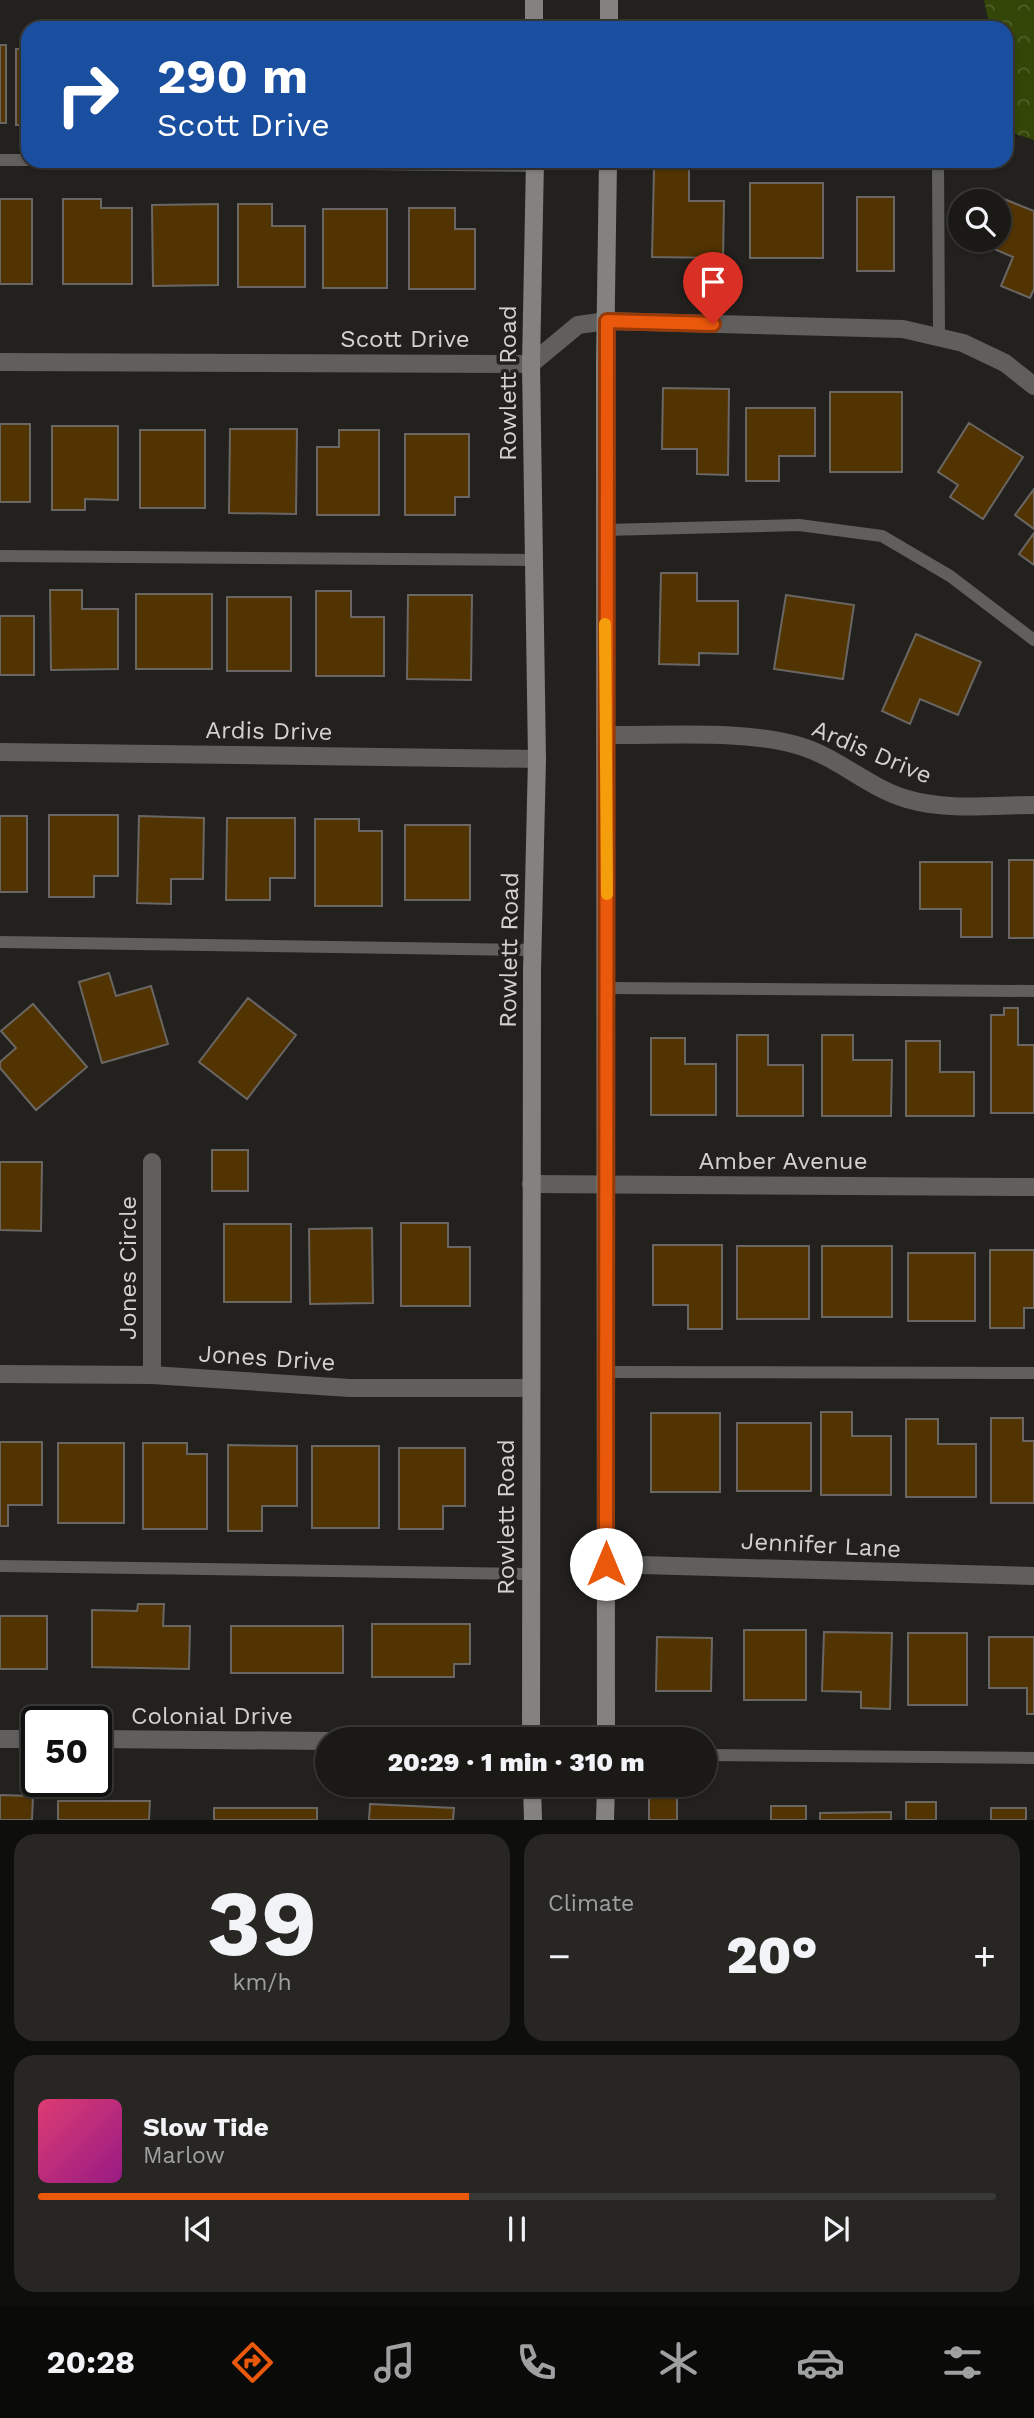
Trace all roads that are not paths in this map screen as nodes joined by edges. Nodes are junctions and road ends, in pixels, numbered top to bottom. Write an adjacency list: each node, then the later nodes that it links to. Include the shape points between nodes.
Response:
1 (534, 0): 3 (main road)
2 (609, 0): 4 (main road)
3 (534, 21)
4 (609, 21)
5 (0, 160): 6 (lane)
6 (21, 160)
7 (535, 168): 13 (main road, Rowlett Road)
8 (608, 168): 10 (main road)
9 (938, 168): 11 (lane)
10 (607, 321): 11 (street, via 903,328); 13 (street, via 578,325); 15 (main road)
11 (939, 335): 14 (street, via 1005,363)
12 (0, 362): 13 (street, Scott Drive)
13 (531, 364): 17 (main road, Rowlett Road)
14 (1034, 386)
15 (605, 530): 18 (lane, via 799,525 881,536 950,576); 19 (main road)
16 (0, 556): 17 (lane)
17 (535, 560): 21 (main road, Rowlett Road)
18 (1034, 640)
19 (607, 735): 22 (street, Ardis Drive, via 778,741 826,757 906,799 939,806); 25 (main road)
20 (0, 752): 21 (street, Ardis Drive)
21 (537, 759): 24 (main road, Rowlett Road)
22 (1034, 805)
23 (0, 942): 24 (lane)
24 (533, 950): 28 (main road, Rowlett Road)
25 (607, 988): 26 (lane); 29 (main road)
26 (1034, 991)
27 (152, 1161): 34 (street, Jones Circle)
28 (531, 1184): 29 (street, Amber Avenue); 35 (main road, Rowlett Road)
29 (607, 1184): 30 (street, Amber Avenue); 31 (main road)
30 (1034, 1187)
31 (607, 1372): 32 (lane); 36 (main road)
32 (1034, 1373)
33 (0, 1374): 34 (street, Jones Drive)
34 (152, 1375): 35 (street, Jones Drive, via 350,1388)
35 (531, 1388): 38 (main road, Rowlett Road)
36 (606, 1564): 39 (street, Jennifer Lane); 41 (main road)
37 (0, 1566): 38 (lane)
38 (531, 1574): 40 (main road, Rowlett Road)
39 (1034, 1576)
40 (531, 1727)
41 (606, 1727)
42 (0, 1739): 43 (street)
43 (21, 1739)
44 (112, 1740): 45 (street, Colonial Drive)
45 (315, 1741)
46 (717, 1755): 47 (lane)
47 (1034, 1758)
48 (532, 1797): 50 (main road)
49 (606, 1797): 51 (main road)
50 (533, 1819)
51 (605, 1819)

